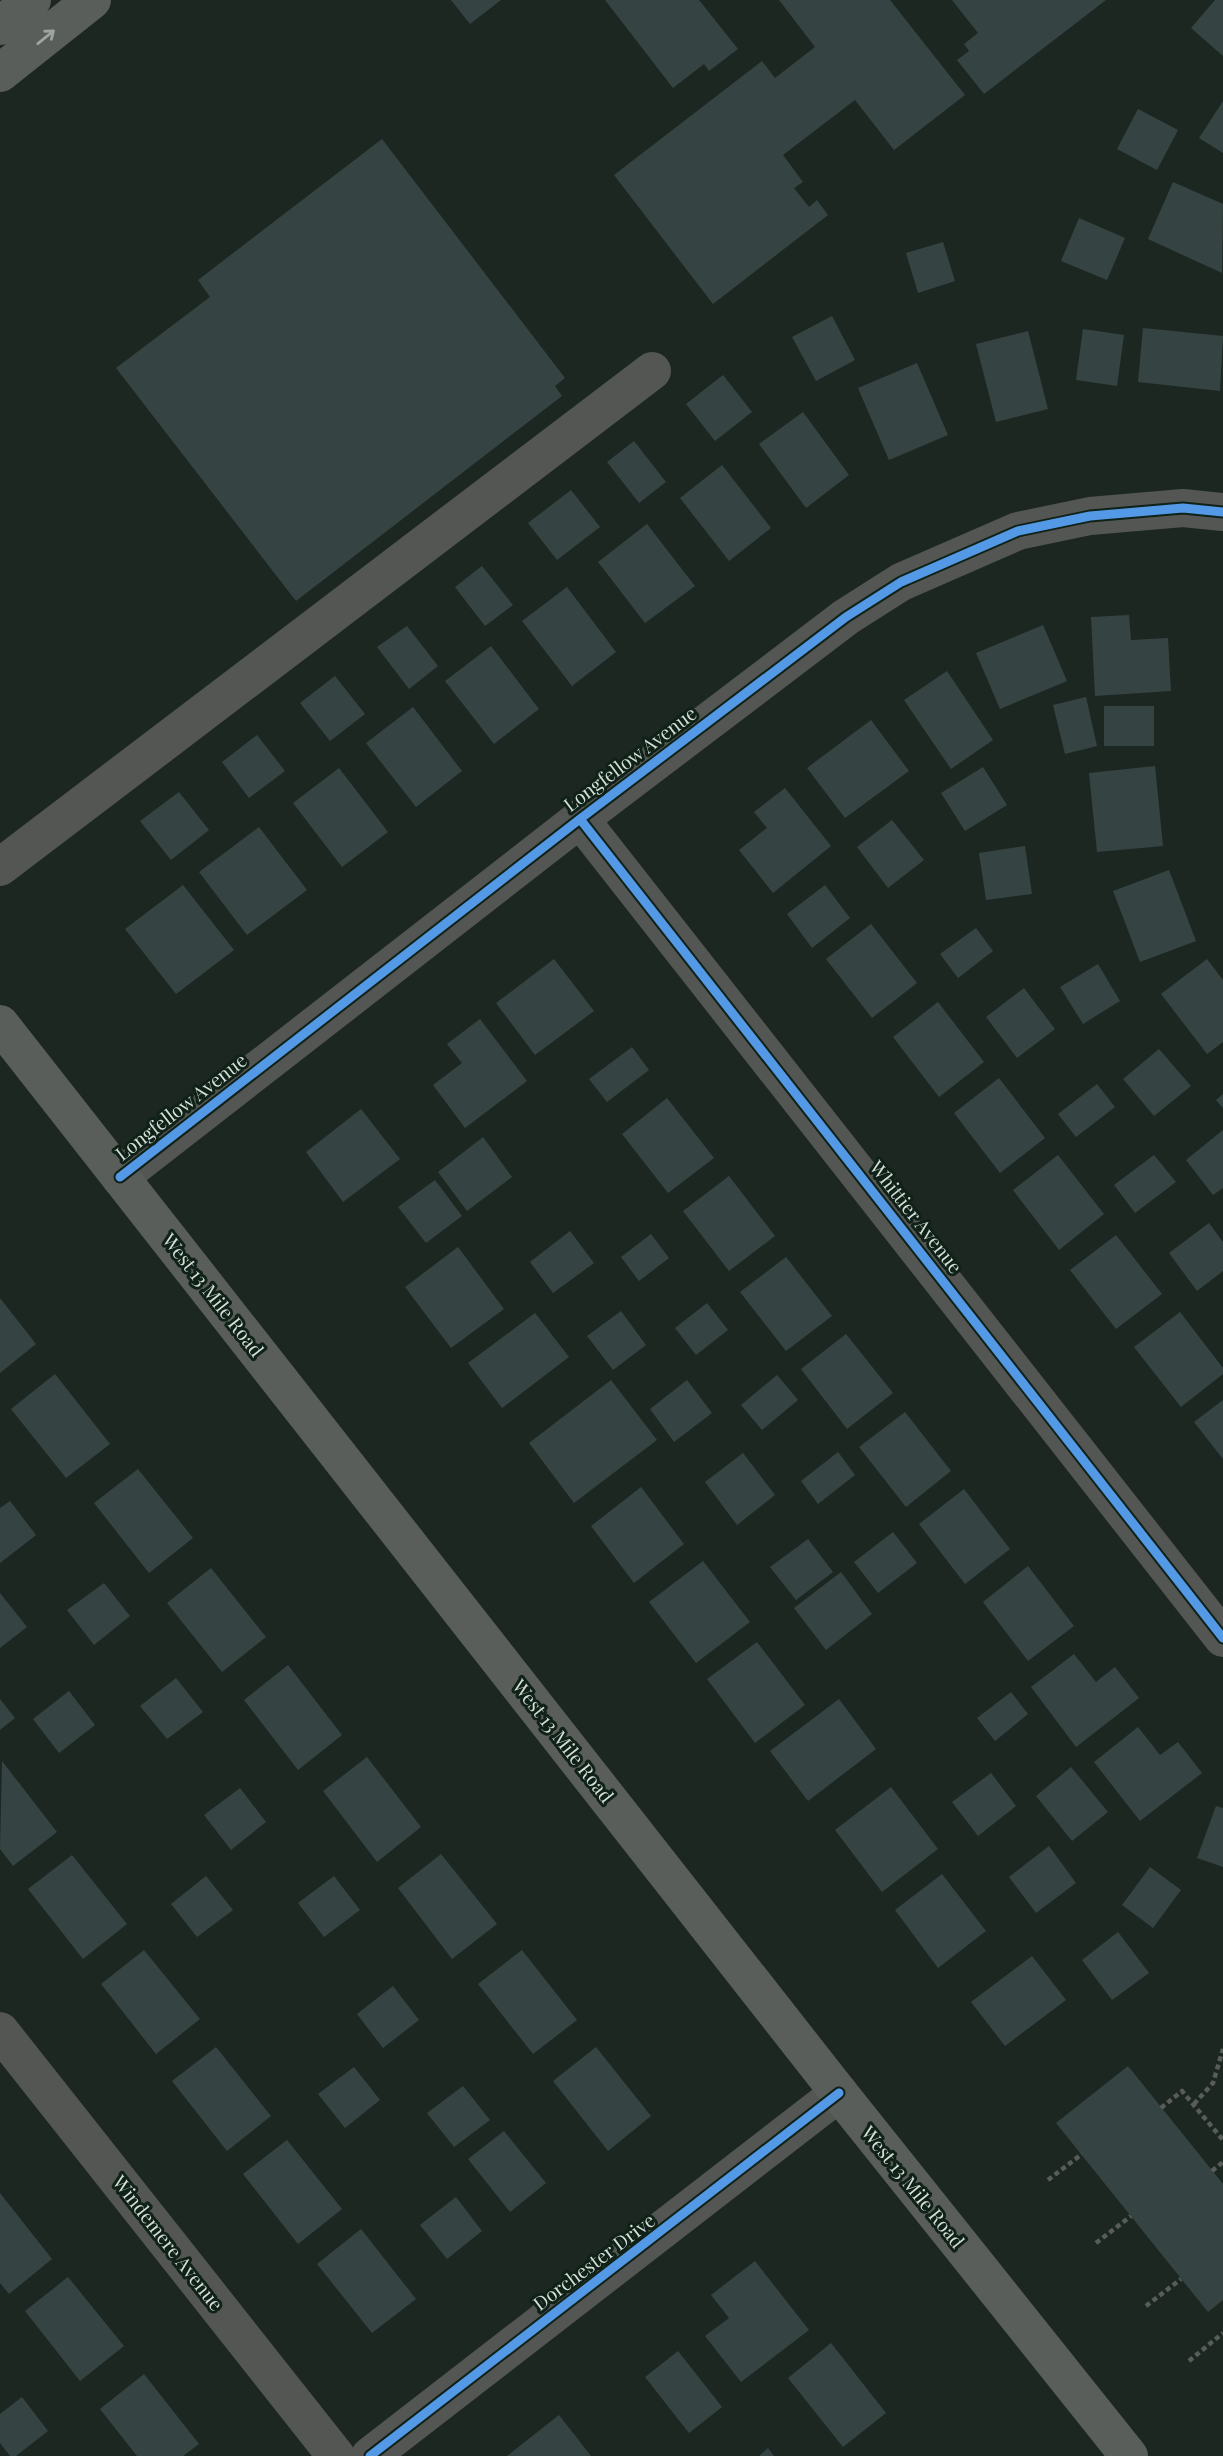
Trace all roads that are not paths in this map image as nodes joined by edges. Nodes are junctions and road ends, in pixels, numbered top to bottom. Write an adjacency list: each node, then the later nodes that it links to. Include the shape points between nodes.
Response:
1 (32, 0): 3 (main road)
2 (92, 0): 4 (main road, one-way to 2)
3 (0, 26)
4 (0, 74)
5 (652, 371): 8 (street)
6 (1223, 512): 7 (street, Longfellow Avenue, via 1183,508 1103,515 1018,531 901,582 846,617)
7 (580, 819): 10 (street, Longfellow Avenue); 11 (street, Whittier Avenue)
8 (0, 867)
9 (0, 1024): 10 (main road, West 13 Mile Road)
10 (120, 1177): 13 (main road, West 13 Mile Road)
11 (1223, 1638)
12 (5, 2049): 14 (street, Windemere Avenue)
13 (839, 2093): 15 (street, Dorchester Drive); 16 (main road, West 13 Mile Road)
14 (335, 2456)
15 (370, 2456)
16 (1129, 2456)

